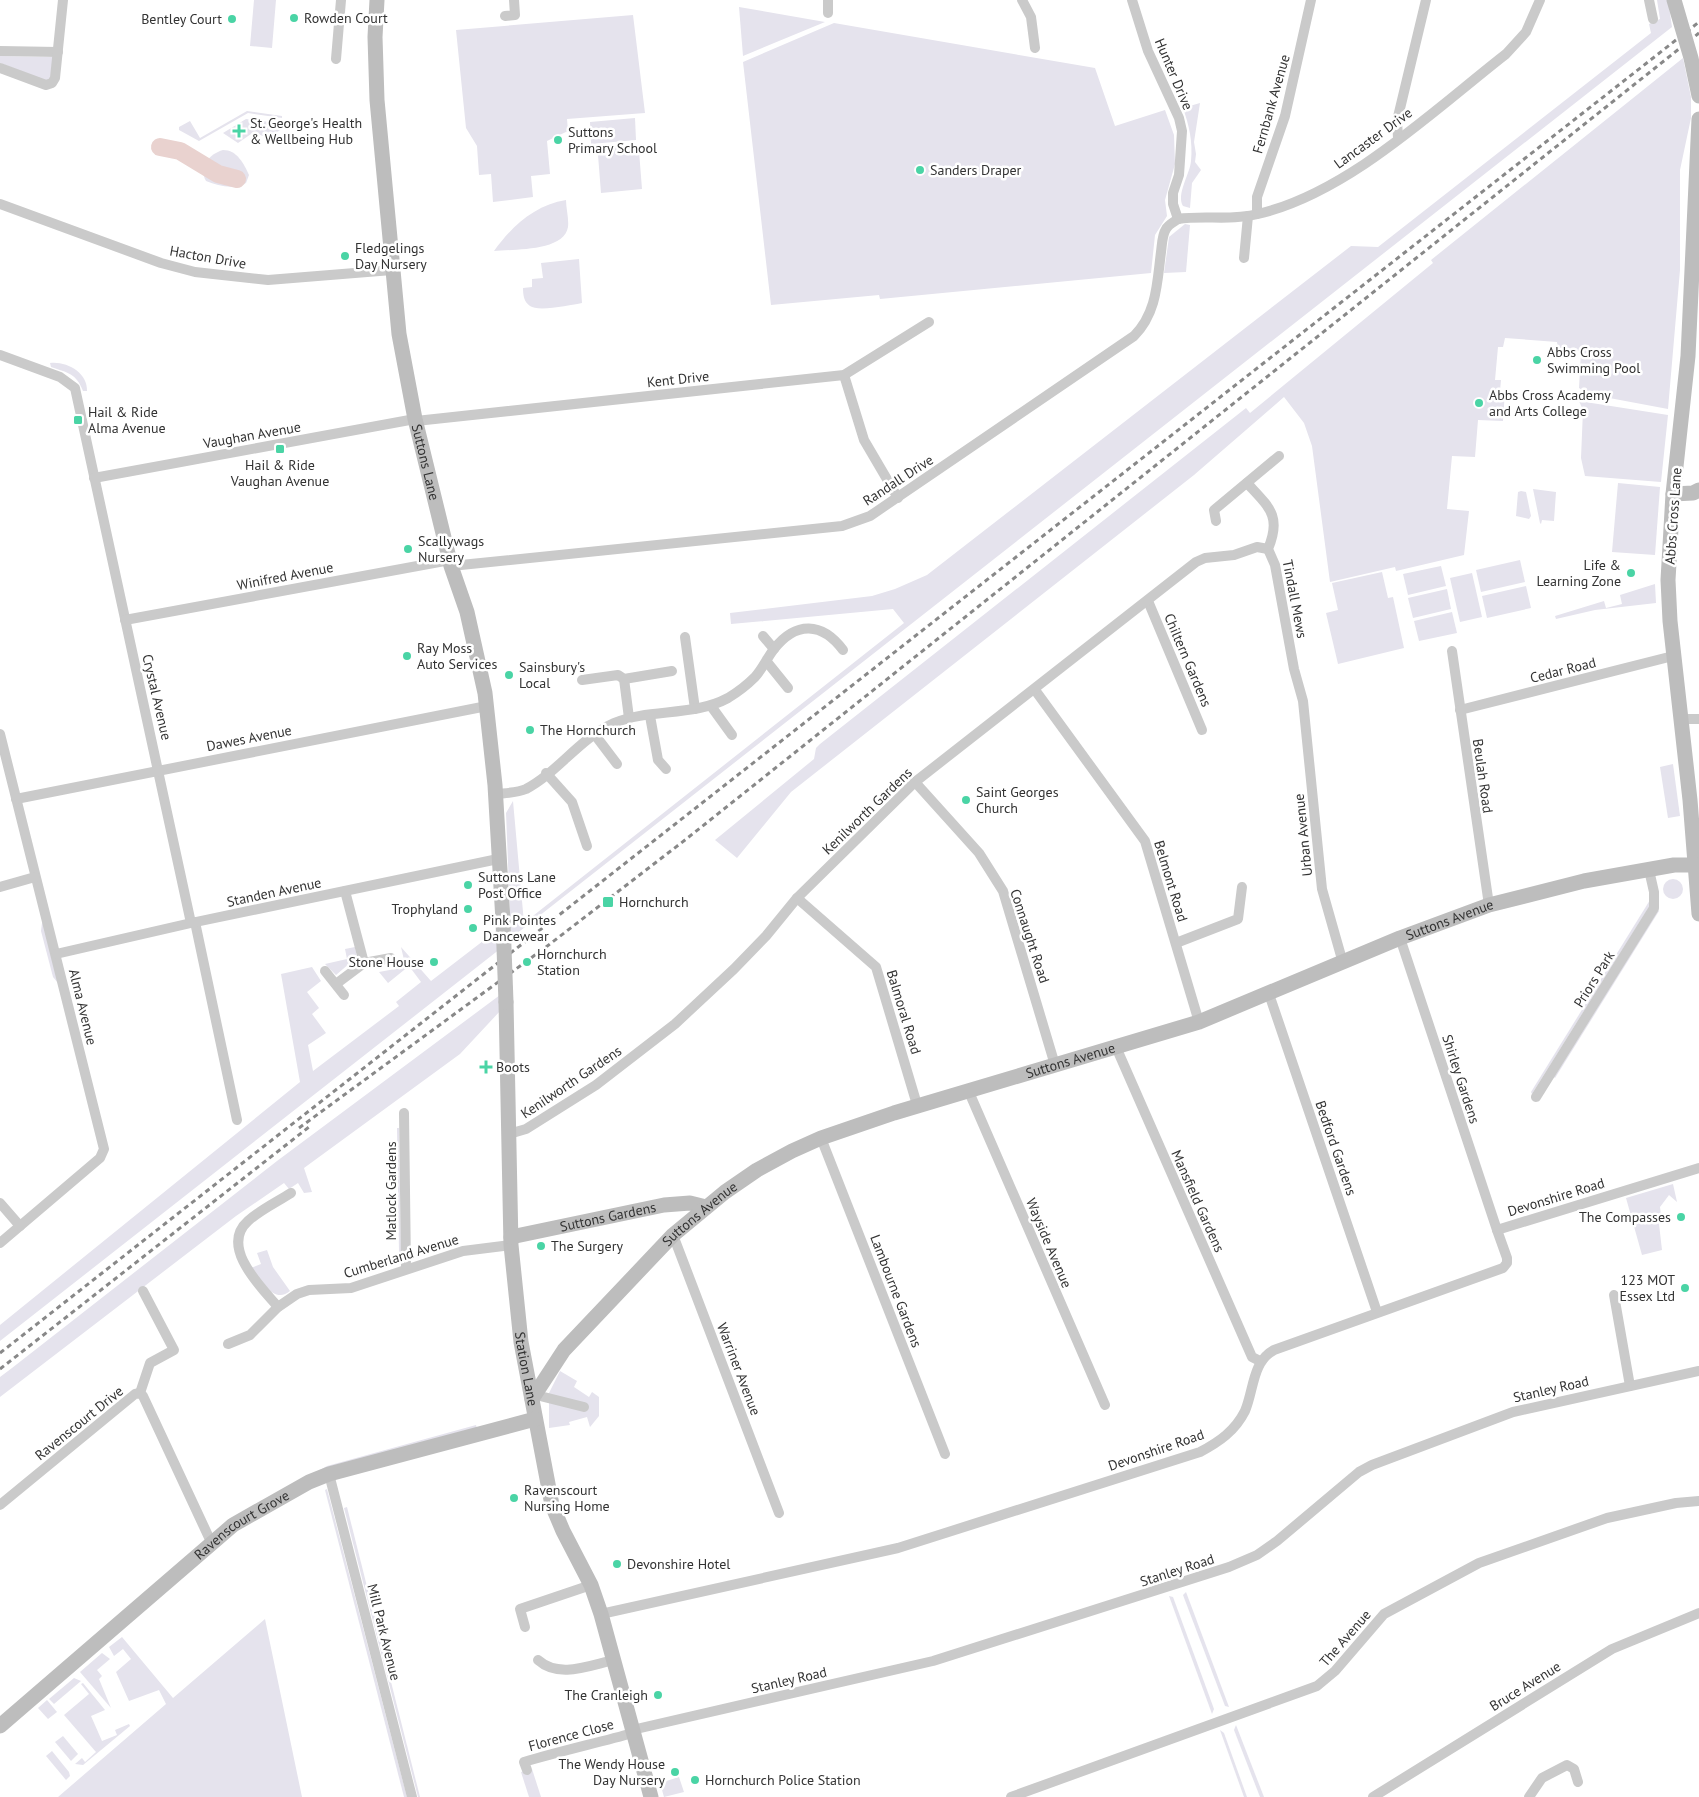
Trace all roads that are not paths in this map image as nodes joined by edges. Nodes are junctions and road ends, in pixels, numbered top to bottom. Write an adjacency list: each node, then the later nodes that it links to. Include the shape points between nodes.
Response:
1 (63, 0): 18 (street)
2 (341, 0): 19 (street)
3 (378, 0): 29 (street, Suttons Lane, via 374,37)
4 (514, 0): 14 (street, via 515,15)
5 (828, 0): 13 (street)
6 (1022, 0): 16 (street, via 1031,16)
7 (1132, 0): 27 (street, Hunter Drive, via 1148,51 1182,131 1179,175 1173,193)
8 (1311, 0): 26 (street, Fernbank Avenue, via 1285,116)
9 (1426, 0): 24 (street, via 1397,121)
10 (1540, 0): 24 (street, Lancaster Drive, via 1526,32 1506,54)
11 (1649, 0): 15 (street)
12 (1674, 0): 21 (street, bridge)
13 (828, 13)
14 (505, 16)
15 (1653, 19)
16 (1035, 48)
17 (0, 51): 18 (street)
18 (58, 52): 20 (street, via 56,78 46,85)
19 (336, 59)
20 (0, 68)
21 (1699, 96): 22 (street)
22 (1699, 112)
23 (1699, 118): 38 (street, Abbs Cross Lane, via 1688,356)
24 (1398, 138): 26 (street, Lancaster Drive, via 1321,191)
25 (0, 204): 29 (street, Hacton Drive, via 161,263 203,273 268,280)
26 (1253, 215): 27 (street, Lancaster Drive); 28 (street, Fernbank Avenue)
27 (1178, 219): 39 (street, Randall Drive, via 1166,229 1150,314 1134,336)
28 (1244, 258)
29 (392, 270): 33 (street, Suttons Lane, via 399,334)
30 (929, 322): 32 (street, Kent Drive)
31 (0, 355): 35 (street, Crystal Avenue, via 71,383)
32 (844, 376): 33 (street, Kent Drive); 39 (street, via 864,440)
33 (416, 420): 35 (street, Vaughan Avenue); 42 (street, Suttons Lane)
34 (1279, 456): 36 (street)
35 (94, 478): 44 (street, Crystal Avenue)
36 (1247, 483): 40 (street, via 1214,510); 41 (street, Tindall Mews, via 1274,517 1275,532)
37 (1699, 490): 38 (street)
38 (1673, 494): 50 (street, Abbs Cross Lane, via 1668,584)
39 (898, 498): 42 (street, Randall Drive, via 870,516 842,526)
40 (1216, 521)
41 (1268, 549): 43 (street, Kenilworth Gardens, via 1260,547 1205,558); 57 (street, Tindall Mews, via 1275,565)
42 (450, 563): 44 (street, Winifred Avenue); 58 (street, Suttons Lane, via 467,612)
43 (1148, 601): 56 (street, Kenilworth Gardens); 66 (street, Chiltern Gardens)
44 (125, 620): 72 (street, Crystal Avenue)
45 (763, 636): 47 (street)
46 (685, 637): 60 (street)
47 (774, 649): 48 (street, via 794,633 818,628 828,633); 51 (street)
48 (842, 650)
49 (1452, 650): 61 (street, Beulah Road)
50 (1674, 656): 61 (street, Cedar Road); 64 (street, Abbs Cross Lane)
51 (767, 662): 55 (street); 59 (street, via 741,689)
52 (672, 671): 53 (street)
53 (624, 679): 54 (street, via 618,675); 63 (street)
54 (582, 680)
55 (788, 688)
56 (1035, 690): 74 (street, Kenilworth Gardens); 91 (street, Belmont Road, via 1145,840)
57 (1303, 701): 95 (street, Urban Avenue, via 1322,889)
58 (487, 706): 72 (street, Dawes Avenue); 75 (street, Suttons Lane)
59 (711, 706): 60 (street); 69 (street)
60 (695, 709): 62 (street)
61 (1460, 710): 86 (street, Beulah Road)
62 (650, 716): 63 (street); 71 (street, via 658,760)
63 (629, 718): 68 (street)
64 (1681, 718): 65 (street); 78 (street, Abbs Cross Lane)
65 (1699, 719)
66 (1202, 730)
67 (0, 734): 76 (street, Alma Avenue)
68 (594, 735): 70 (street); 73 (street)
69 (732, 735)
70 (617, 764)
71 (666, 768)
72 (160, 769): 76 (street, Dawes Avenue); 89 (street, Crystal Avenue)
73 (546, 773): 75 (street, via 525,790); 77 (street, via 572,802)
74 (915, 782): 85 (street, Kenilworth Gardens); 102 (street, Connaught Road, via 974,846 1003,891)
75 (496, 794): 79 (street, Suttons Lane)
76 (16, 799): 81 (street, Alma Avenue)
77 (587, 846)
78 (1696, 855): 80 (street, Suttons Avenue, via 1674,865); 87 (street, Abbs Cross Lane)
79 (498, 859): 84 (street, Standen Avenue); 88 (street, Suttons Lane)
80 (1649, 870): 86 (street, Suttons Avenue, via 1560,886); 104 (street, Priors Park, via 1654,908)
81 (35, 877): 82 (street); 92 (street, Alma Avenue)
82 (0, 887)
83 (1242, 887): 91 (street, via 1238,919)
84 (344, 891): 89 (street, Standen Avenue); 94 (street)
85 (796, 898): 105 (street, Balmoral Road, via 876,967); 108 (street, Kenilworth Gardens, via 757,945 675,1024 596,1085 526,1129)
86 (1488, 905): 90 (street, Suttons Avenue)
87 (1699, 914)
88 (503, 921): 108 (street, Station Lane, bridge)
89 (194, 922): 92 (street, Standen Avenue); 107 (street, Crystal Avenue)
90 (1400, 938): 95 (street, Suttons Avenue); 115 (street, Shirley Gardens)
91 (1176, 944): 100 (street, Belmont Road)
92 (56, 954): 114 (street, Alma Avenue, via 104,1150 100,1158)
93 (391, 958): 94 (street)
94 (364, 963): 97 (street)
95 (1343, 963): 98 (street, Suttons Avenue)
96 (325, 971): 97 (street)
97 (336, 984): 99 (street)
98 (1269, 994): 100 (street, Suttons Avenue); 123 (street, Bedford Gardens)
99 (344, 995)
100 (1199, 1022): 101 (street, Suttons Avenue)
101 (1116, 1047): 102 (street, Suttons Avenue); 125 (street, Mansfield Gardens, via 1252,1357)
102 (1055, 1065): 103 (street, Suttons Avenue)
103 (969, 1092): 105 (street, Suttons Avenue); 130 (street, Wayside Avenue)
104 (1536, 1097)
105 (918, 1108): 109 (street, Suttons Avenue)
106 (404, 1113): 119 (street, Matlock Gardens)
107 (237, 1120)
108 (509, 1134): 117 (street, Station Lane)
109 (821, 1138): 113 (street, Suttons Avenue, via 757,1170); 133 (street, Lambourne Gardens)
110 (1699, 1168): 115 (street, Devonshire Road)
111 (291, 1193): 122 (street, via 247,1222 240,1242 245,1266)
112 (0, 1203): 114 (street)
113 (706, 1207): 116 (street, Suttons Avenue); 117 (street, Suttons Gardens, via 690,1203 664,1205)
114 (20, 1226): 118 (street, Alma Avenue)
115 (1497, 1230): 123 (street, Devonshire Road, via 1507,1263 1503,1268)
116 (674, 1235): 129 (street, Suttons Avenue, via 564,1350); 137 (street, Warriner Avenue)
117 (511, 1241): 119 (street, Cumberland Avenue); 129 (street, Station Lane, via 517,1313)
118 (0, 1243)
119 (406, 1268): 122 (street, Cumberland Avenue, via 351,1288 309,1290)
120 (143, 1291): 128 (street, via 174,1350 150,1363)
121 (1614, 1296): 127 (street)
122 (278, 1307): 124 (street, Cumberland Avenue, via 250,1335)
123 (1377, 1312): 125 (street, Devonshire Road, via 1274,1350)
124 (228, 1344)
125 (1260, 1361): 141 (street, Devonshire Road, via 1237,1425 1220,1441 1200,1452 898,1548)
126 (1699, 1371): 127 (street, Stanley Road)
127 (1630, 1386): 146 (street, Stanley Road, via 1494,1417 1372,1465 1347,1481 1277,1541 1257,1555 1229,1567 933,1661)
128 (140, 1394): 136 (street, Ravenscourt Drive, via 135,1394); 138 (street, Ravenscourt Drive)
129 (534, 1397): 131 (street, Station Lane); 132 (street, Station Lane)
130 (1105, 1405)
131 (584, 1407)
132 (535, 1419): 134 (street, Ravenscourt Grove); 139 (street, Station Lane, via 552,1505)
133 (945, 1454)
134 (329, 1474): 138 (street, Ravenscourt Grove, via 233,1525); 149 (street, Mill Park Avenue)
135 (1699, 1501): 151 (street, The Avenue, via 1607,1518 1479,1563 1384,1614 1335,1671 1316,1686)
136 (0, 1505)
137 (779, 1513)
138 (212, 1544): 145 (street, Ravenscourt Grove)
139 (591, 1586): 141 (street, Station Lane); 142 (street, via 520,1609)
140 (1699, 1613): 152 (street, Bruce Avenue, via 1612,1649)
141 (601, 1614): 144 (street, Station Lane)
142 (525, 1627)
143 (538, 1660): 144 (street, via 545,1666 560,1670)
144 (614, 1660): 146 (street, Station Lane)
145 (0, 1726)
146 (633, 1732): 147 (street, Florence Close, via 524,1762); 150 (street, Station Lane)
147 (527, 1770)
148 (1578, 1782): 153 (street, via 1574,1769 1568,1766 1542,1778)
149 (412, 1797)
150 (651, 1797)
151 (1011, 1797)
152 (1373, 1797)
153 (1529, 1797)

